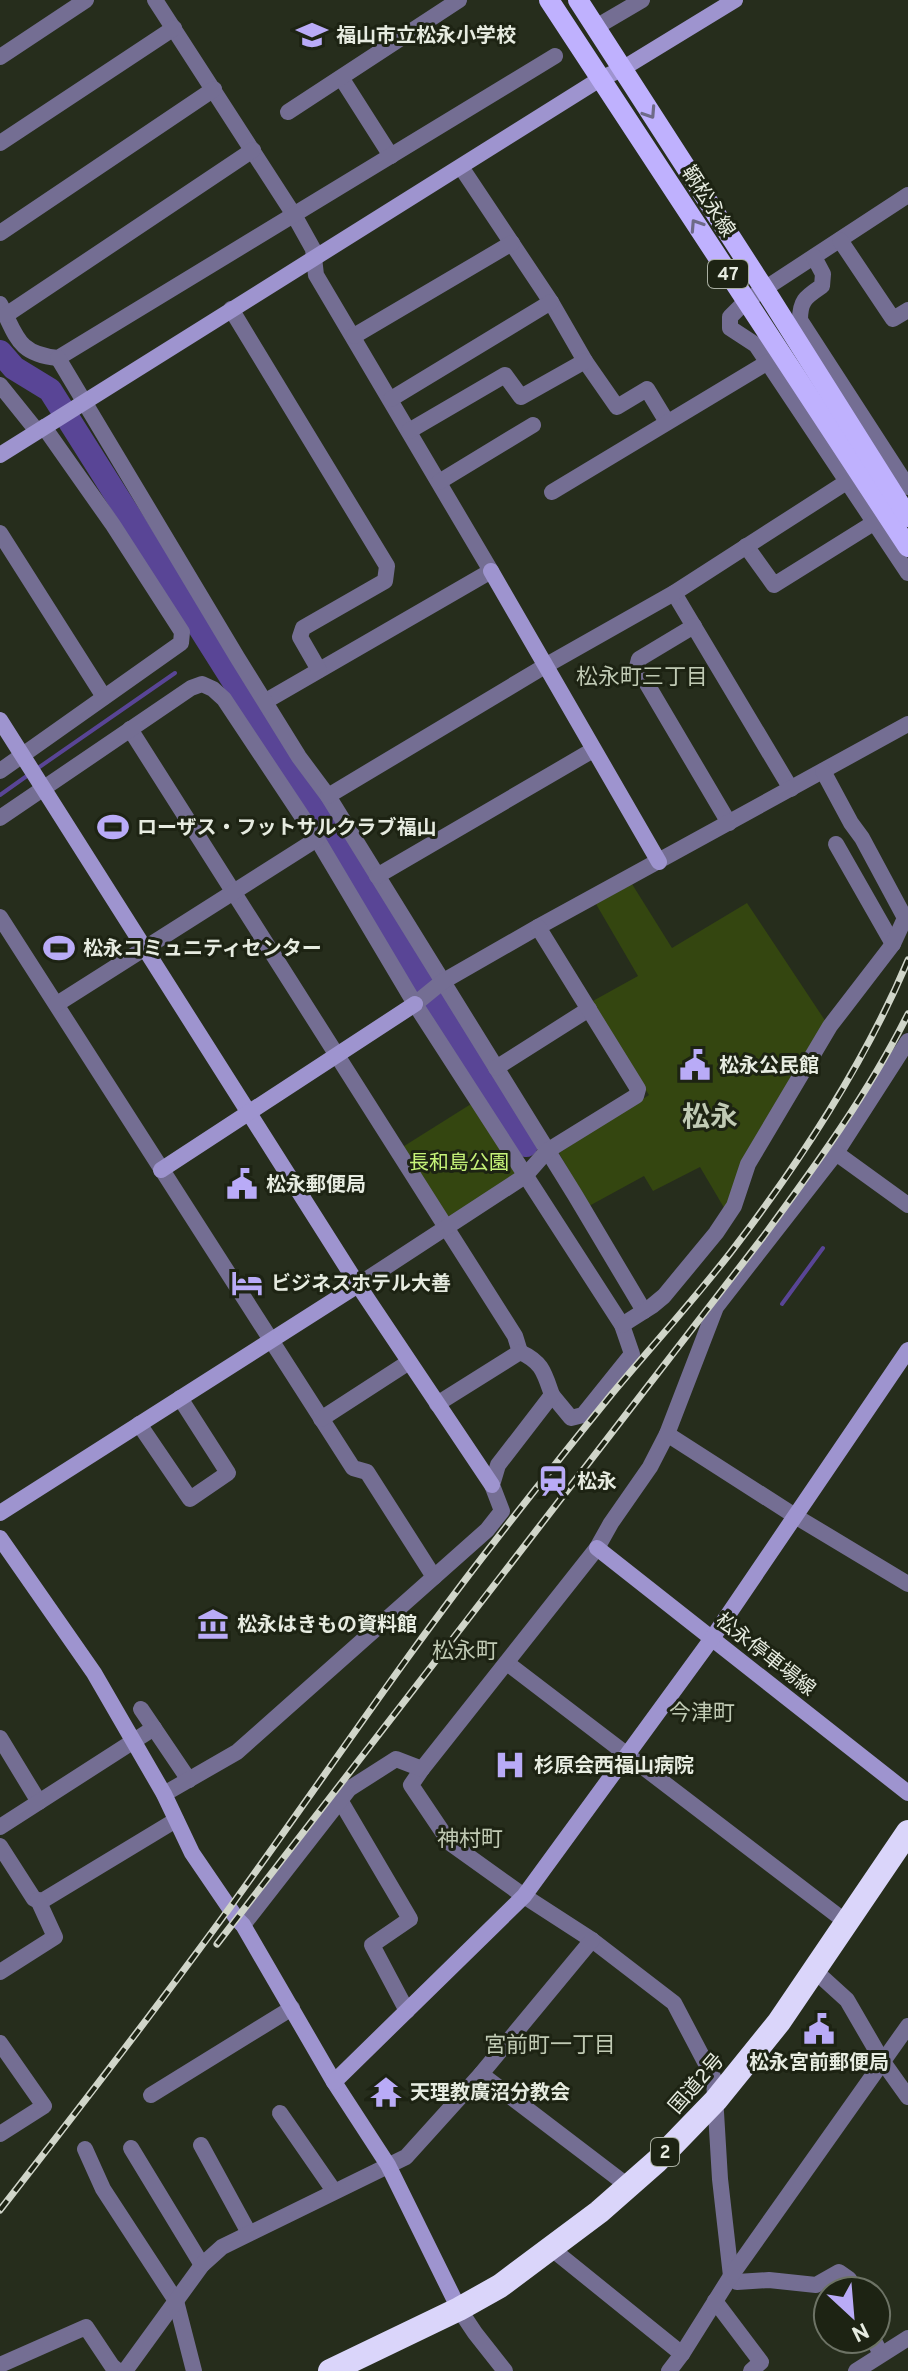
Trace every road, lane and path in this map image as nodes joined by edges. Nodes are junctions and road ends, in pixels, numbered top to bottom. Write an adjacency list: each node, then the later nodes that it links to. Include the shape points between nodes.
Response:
1 (86, 0): 11 (street)
2 (155, 0): 9 (street)
3 (459, 0): 13 (street)
4 (549, 0): 14 (main road, 鞆松永線 / 47)
5 (578, 0): 8 (main road, 鞆松永線 / 47)
6 (642, 0): 8 (street)
7 (735, 0): 12 (street)
8 (596, 27): 12 (main road, 鞆松永線 / 47)
9 (174, 28): 15 (street); 17 (street)
10 (555, 56): 19 (street)
11 (0, 57)
12 (622, 69): 14 (street); 28 (main road, 鞆松永線 / 47, one-way to 28)
13 (342, 79): 16 (street); 19 (street)
14 (600, 79): 20 (street); 29 (main road, 鞆松永線 / 47, one-way to 14)
15 (214, 89): 18 (street); 23 (street)
16 (288, 112)
17 (0, 143)
18 (253, 150): 22 (street); 32 (street)
19 (391, 156): 22 (street)
20 (461, 167): 25 (street); 27 (street)
21 (908, 195): 24 (street)
22 (294, 215): 27 (street); 35 (street)
23 (0, 233)
24 (840, 240): 26 (street); 33 (street, via 893,319)
25 (512, 243): 30 (street); 34 (street)
26 (814, 257): 28 (street); 48 (street, via 823,274 822,286 800,306 800,320)
27 (314, 258): 31 (street); 34 (street, via 316,275)
28 (765, 290): 29 (street); 50 (main road, 鞆松永線 / 47)
29 (746, 301): 37 (street, via 730,317 730,328 756,345); 54 (main road, 鞆松永線 / 47)
30 (551, 302): 36 (street); 39 (street)
31 (231, 309): 40 (street); 60 (street, via 387,566 385,581 303,628 300,637)
32 (3, 310): 35 (street, via 24,348)
33 (908, 310)
34 (354, 336): 39 (street)
35 (58, 358): 40 (street)
36 (585, 361): 41 (street, via 617,407 647,389); 44 (street, via 521,397 505,375)
37 (768, 362): 41 (street); 46 (street)
38 (0, 385): 43 (street)
39 (391, 399): 44 (street)
40 (80, 405): 43 (street); 62 (street)
41 (667, 422): 49 (street)
42 (533, 425): 47 (street)
43 (43, 427): 45 (street); 61 (street, via 182,632 181,643)
44 (409, 431): 47 (street)
45 (0, 455)
46 (848, 481): 51 (street); 53 (street)
47 (439, 482): 55 (street)
48 (908, 486)
49 (552, 492)
50 (908, 517)
51 (875, 522): 53 (street, via 774,585); 56 (street)
52 (0, 533): 61 (street)
53 (746, 546): 57 (street)
54 (908, 547)
55 (491, 571): 59 (street); 60 (street)
56 (908, 573)
57 (674, 593): 58 (street); 59 (street)
58 (694, 626): 71 (street); 74 (street, via 639,659 637,667)
59 (545, 666): 66 (street); 72 (street)
60 (319, 670): 62 (street)
61 (104, 697): 67 (street)
62 (266, 701): 72 (street)
63 (0, 720): 67 (street)
64 (908, 724): 69 (street)
65 (130, 729): 70 (street); 75 (street, via 191,688 202,684 213,689); 79 (street)
66 (593, 750): 77 (street); 78 (street)
67 (25, 758): 68 (street); 70 (street)
68 (0, 771)
69 (823, 771): 71 (street); 82 (street, via 905,918)
70 (41, 783): 73 (street); 83 (street)
71 (791, 789): 74 (street)
72 (328, 796): 78 (street)
73 (0, 818)
74 (729, 823): 77 (street)
75 (317, 839): 79 (street); 86 (street)
76 (836, 844): 82 (street)
77 (659, 862): 81 (street)
78 (377, 876): 84 (street)
79 (233, 892): 83 (street); 89 (street)
80 (0, 917): 85 (street)
81 (538, 927): 84 (street); 87 (street)
82 (893, 944): 99 (street, via 830,1026 748,1164 734,1206 716,1233 664,1296)
83 (145, 948): 85 (street); 91 (street)
84 (442, 982): 86 (street); 90 (street)
85 (57, 1004): 94 (street)
86 (415, 1004): 89 (street); 95 (street)
87 (589, 1009): 90 (street); 92 (street, via 638,1089 636,1096)
88 (908, 1041): 93 (street)
89 (336, 1055): 91 (street); 97 (street)
90 (496, 1068): 92 (street)
91 (250, 1114): 94 (street); 98 (street)
92 (547, 1151): 95 (street); 99 (street)
93 (836, 1153): 96 (street); 110 (street, via 716,1307)
94 (161, 1170): 101 (street)
95 (525, 1176): 97 (street); 100 (street)
96 (908, 1205)
97 (447, 1228): 98 (street); 103 (street)
98 (358, 1285): 101 (street); 104 (street)
99 (644, 1311): 100 (street)
100 (622, 1325): 105 (street, via 632,1354 583,1415 571,1418)
101 (270, 1341): 106 (street); 108 (street)
102 (908, 1350): 113 (street)
103 (520, 1352): 105 (street, via 535,1359); 107 (street)
104 (409, 1362): 107 (street); 108 (street)
105 (552, 1395): 111 (street, via 498,1465)
106 (180, 1398): 109 (street); 109 (street, via 228,1473 190,1499)
107 (437, 1404): 111 (street)
108 (321, 1419): 116 (street, via 353,1468 367,1472)
109 (139, 1424): 112 (street)
110 (667, 1434): 113 (street); 115 (street)
111 (492, 1485): 116 (street, via 502,1511)
112 (0, 1513)
113 (795, 1516): 117 (street); 118 (street)
114 (1, 1541): 123 (street, via 94,1673)
115 (597, 1548): 118 (street, 松永停車場線); 119 (street)
116 (434, 1577): 126 (street, via 237,1752)
117 (908, 1584)
118 (713, 1637): 124 (street); 127 (street, 松永停車場線)
119 (507, 1663): 124 (street); 125 (street)
120 (141, 1709): 121 (street)
121 (154, 1728): 123 (street); 126 (street)
122 (0, 1738): 130 (street)
123 (134, 1743): 128 (street); 130 (street)
124 (629, 1754): 135 (street); 137 (street)
125 (422, 1769): 129 (street, via 396,1759); 135 (street, via 411,1785 450,1843)
126 (189, 1780): 128 (street)
127 (908, 1793)
128 (164, 1794): 131 (street)
129 (340, 1800): 138 (street); 143 (street, via 410,1919 372,1945)
130 (39, 1802): 132 (street)
131 (176, 1820): 136 (street); 138 (street, via 192,1853)
132 (0, 1827)
133 (908, 1832): 137 (highway, 国道2号 / 2)
134 (0, 1846): 136 (street)
135 (524, 1896): 139 (street); 143 (street)
136 (38, 1900): 141 (street, via 55,1937)
137 (846, 1922): 140 (highway, 国道2号 / 2)
138 (243, 1925): 142 (street)
139 (592, 1940): 147 (street); 151 (street, via 674,2003 714,2079)
140 (814, 1970): 146 (street, via 847,2000); 151 (highway, 国道2号 / 2)
141 (0, 1972)
142 (292, 2008): 148 (street); 149 (street)
143 (407, 2011): 148 (street)
144 (908, 2026): 146 (street)
145 (3, 2053): 153 (street, via 44,2106)
146 (883, 2062): 150 (street); 163 (street)
147 (481, 2074): 157 (street, via 406,2157); 158 (street)
148 (334, 2082): 157 (street)
149 (151, 2095)
150 (908, 2097)
151 (716, 2100): 158 (highway, 国道2号 / 2); 163 (street)
152 (280, 2113): 159 (street)
153 (0, 2134)
154 (201, 2145): 160 (street)
155 (131, 2148): 162 (street)
156 (85, 2149): 165 (street, via 103,2189)
157 (388, 2165): 159 (street); 167 (street)
158 (628, 2186): 161 (highway, 国道2号 / 2)
159 (334, 2191): 160 (street)
160 (249, 2233): 162 (street)
161 (552, 2249): 167 (highway, 国道2号 / 2); 168 (street)
162 (202, 2265): 165 (street)
163 (731, 2276): 164 (street, via 737,2282); 166 (street)
164 (812, 2285)
165 (176, 2301): 173 (street); 174 (street)
166 (715, 2301): 168 (street); 177 (street, via 761,2362)
167 (459, 2309): 171 (highway, 国道2号 / 2); 175 (street)
168 (682, 2354): 176 (street)
169 (869, 2355): 178 (street)
170 (0, 2365): 172 (street, via 86,2327)
171 (345, 2368)
172 (118, 2371)
173 (125, 2371)
174 (194, 2371)
175 (505, 2371)
176 (669, 2371)
177 (751, 2371)
178 (856, 2371)

